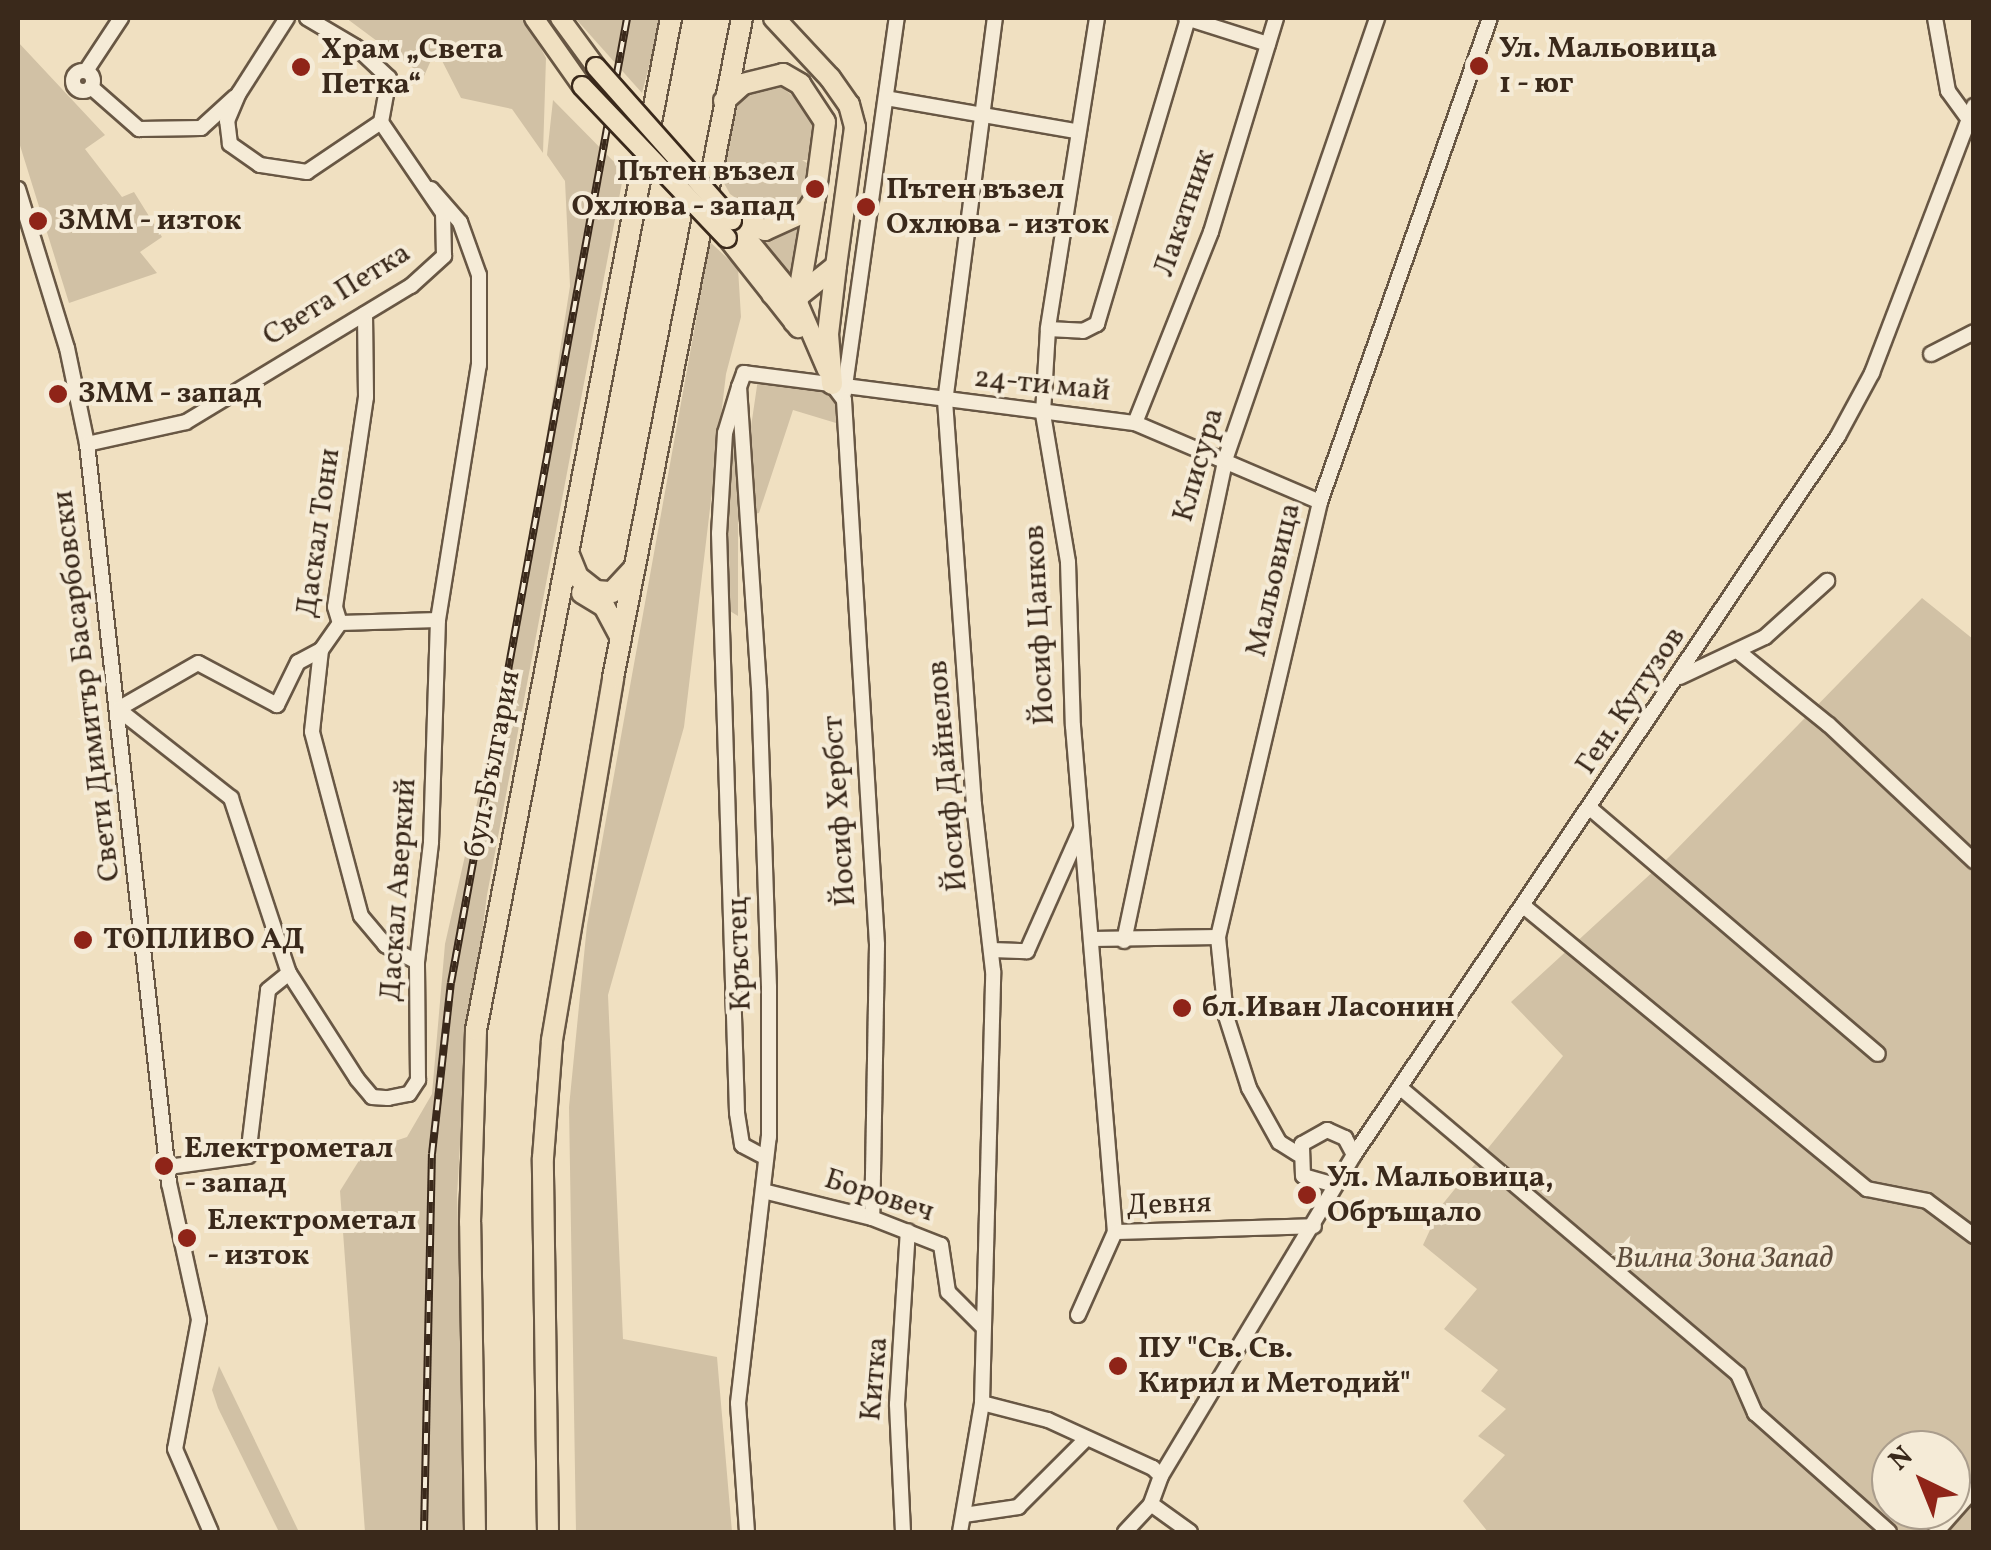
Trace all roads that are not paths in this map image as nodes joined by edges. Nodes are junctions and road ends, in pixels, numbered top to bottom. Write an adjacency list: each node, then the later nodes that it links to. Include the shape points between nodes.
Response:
1 (120, 18): 18 (street, via 86,70 91,87 140,129 201,128)
2 (288, 18): 18 (street)
3 (307, 18): 23 (street, via 356,47 389,78)
4 (534, 18): 28 (main road, bridge, via 582,86)
5 (560, 18): 28 (main road, bridge)
6 (670, 18): 45 (highway, бул. България)
7 (742, 18): 20 (highway)
8 (774, 18): 29 (highway, via 840,91 855,127)
9 (897, 18): 19 (street, Йосиф Хербст)
10 (995, 18): 22 (street, Йосиф Дайнелов)
11 (1097, 18): 24 (street, Йосиф Цанков)
12 (1187, 18): 17 (street); 34 (street, via 1097,324 1084,331)
13 (1276, 18): 17 (street, Лакатник)
14 (1377, 18): 43 (street, Клисура)
15 (1490, 18): 44 (street, Мальовица)
16 (1935, 18): 21 (street, via 1948,91)
17 (1268, 44): 41 (street, Лакатник, via 1211,232)
18 (239, 93): 23 (street, via 226,134 238,154 274,169 307,172)
19 (886, 98): 22 (street); 38 (street, Йосиф Хербст)
20 (724, 101): 25 (highway, via 759,77 783,74 800,84 825,122); 46 (highway)
21 (1971, 113): 54 (street, Ген. Кутузов, via 1872,373 1795,508)
22 (980, 116): 24 (street); 39 (street, Йосиф Дайнелов)
23 (381, 122): 27 (street, Света Петка)
24 (1076, 131): 34 (street, Йосиф Цанков)
25 (818, 182): 28 (highway, via 815,198 795,221 765,230); 31 (highway)
26 (18, 188): 42 (street, Свети Димитър Басарбовски, via 67,348)
27 (431, 189): 32 (street, Света Петка, via 448,228 444,256 431,272); 49 (street, Даскал Аверкий, via 460,222 479,275 480,302 479,365)
28 (729, 229): 30 (main road); 31 (main road)
29 (836, 266): 31 (highway); 38 (highway, via 828,334)
30 (772, 294): 31 (highway); 33 (main road)
31 (796, 298): 33 (highway); 38 (main road)
32 (365, 314): 42 (street, Света Петка, via 186,422); 50 (street, Даскал Тони, via 366,397 335,606)
33 (794, 322): 38 (main road)
34 (1048, 329): 40 (street, Йосиф Цанков)
35 (1974, 332): 36 (street)
36 (1930, 354)
37 (742, 380): 38 (street, 24-ти май); 70 (street, Кръстец, via 769,987); 70 (street, via 725,433 719,533 737,1113 742,1145)
38 (840, 390): 39 (street, 24-ти май); 74 (street, Йосиф Хербст, via 878,946)
39 (945, 402): 40 (street, 24-ти май); 63 (street, Йосиф Дайнелов, via 974,805)
40 (1043, 414): 41 (street, 24-ти май); 57 (street, Йосиф Цанков, via 1068,562)
41 (1135, 423): 43 (street, 24-ти май)
42 (87, 444): 55 (street, Свети Димитър Басарбовски)
43 (1225, 460): 44 (street, 24-ти май); 62 (street, Клисура)
44 (1320, 502): 60 (street, Мальовица)
45 (568, 553): 46 (highway, via 578,577 596,591 612,592); 48 (highway, бул. България)
46 (637, 564): 51 (highway)
47 (1827, 582): 53 (street)
48 (561, 596): 51 (highway, via 591,595); 88 (highway, бул. България, via 536,694 476,1030 470,1148)
49 (438, 620): 50 (street); 64 (street, Даскал Аверкий, via 431,842)
50 (340, 624): 52 (street, Даскал Тони)
51 (621, 638): 89 (highway, via 552,1040 543,1158)
52 (321, 650): 55 (street, via 298,662 277,705 198,663); 64 (street, Даскал Тони, via 312,732 361,916 384,945)
53 (1740, 653): 54 (street); 58 (street, via 1829,725)
54 (1679, 677): 56 (street, Ген. Кутузов)
55 (118, 709): 65 (street, Даскал Аверкий, via 230,798); 71 (street, Свети Димитър Басарбовски)
56 (1591, 809): 59 (street, Ген. Кутузов); 66 (street)
57 (1081, 830): 61 (street, Йосиф Цанков); 63 (street, via 1027,951)
58 (1974, 861)
59 (1526, 908): 67 (street, Ген. Кутузов); 78 (street, via 1867,1189 1927,1200)
60 (1218, 937): 62 (street); 68 (street, Мальовица, via 1226,1016 1249,1088 1279,1142)
61 (1092, 939): 62 (street); 77 (street, Йосиф Цанков)
62 (1124, 941)
63 (992, 950): 80 (street, Йосиф Дайнелов)
64 (417, 962): 65 (street, Даскал Аверкий, via 418,1080 409,1094 388,1098 372,1097 357,1079)
65 (290, 972): 71 (street, via 268,990 248,1156)
66 (1878, 1054)
67 (1402, 1090): 69 (street, Ген. Кутузов); 95 (street, via 1738,1374 1755,1412)
68 (1298, 1154): 69 (street, via 1308,1137 1327,1130 1345,1138); 72 (street, via 1312,1184)
69 (1354, 1155): 72 (street, Ген. Кутузов, via 1350,1172)
70 (766, 1158): 73 (street, Кръстец)
71 (168, 1167): 87 (street, Свети Димитър Басарбовски, via 199,1320 175,1449)
72 (1335, 1185): 75 (street, Ген. Кутузов)
73 (763, 1190): 74 (street, Боровеч); 90 (street, Кръстец, via 738,1403)
74 (872, 1218): 76 (street, Боровеч)
75 (1314, 1226): 77 (street, Девня); 83 (street, Ген. Кутузов)
76 (908, 1230): 80 (street, Боровеч, via 941,1245 948,1292); 91 (street, Китка, via 897,1404)
77 (1115, 1232): 79 (street, Девня)
78 (1974, 1236)
79 (1078, 1314)
80 (983, 1327): 81 (street, Йосиф Дайнелов)
81 (982, 1404): 82 (street, via 1048,1420); 86 (street, Йосиф Дайнелов)
82 (1086, 1439): 83 (street); 86 (street, via 1018,1507)
83 (1160, 1476): 85 (street, Ген. Кутузов)
84 (1974, 1489): 96 (street)
85 (1151, 1504): 93 (street); 94 (street)
86 (964, 1516): 92 (street, Йосиф Дайнелов)
87 (211, 1532)
88 (475, 1532)
89 (548, 1532)
90 (746, 1532)
91 (903, 1532)
92 (960, 1532)
93 (1125, 1532)
94 (1190, 1532)
95 (1890, 1532)
96 (1936, 1532)

